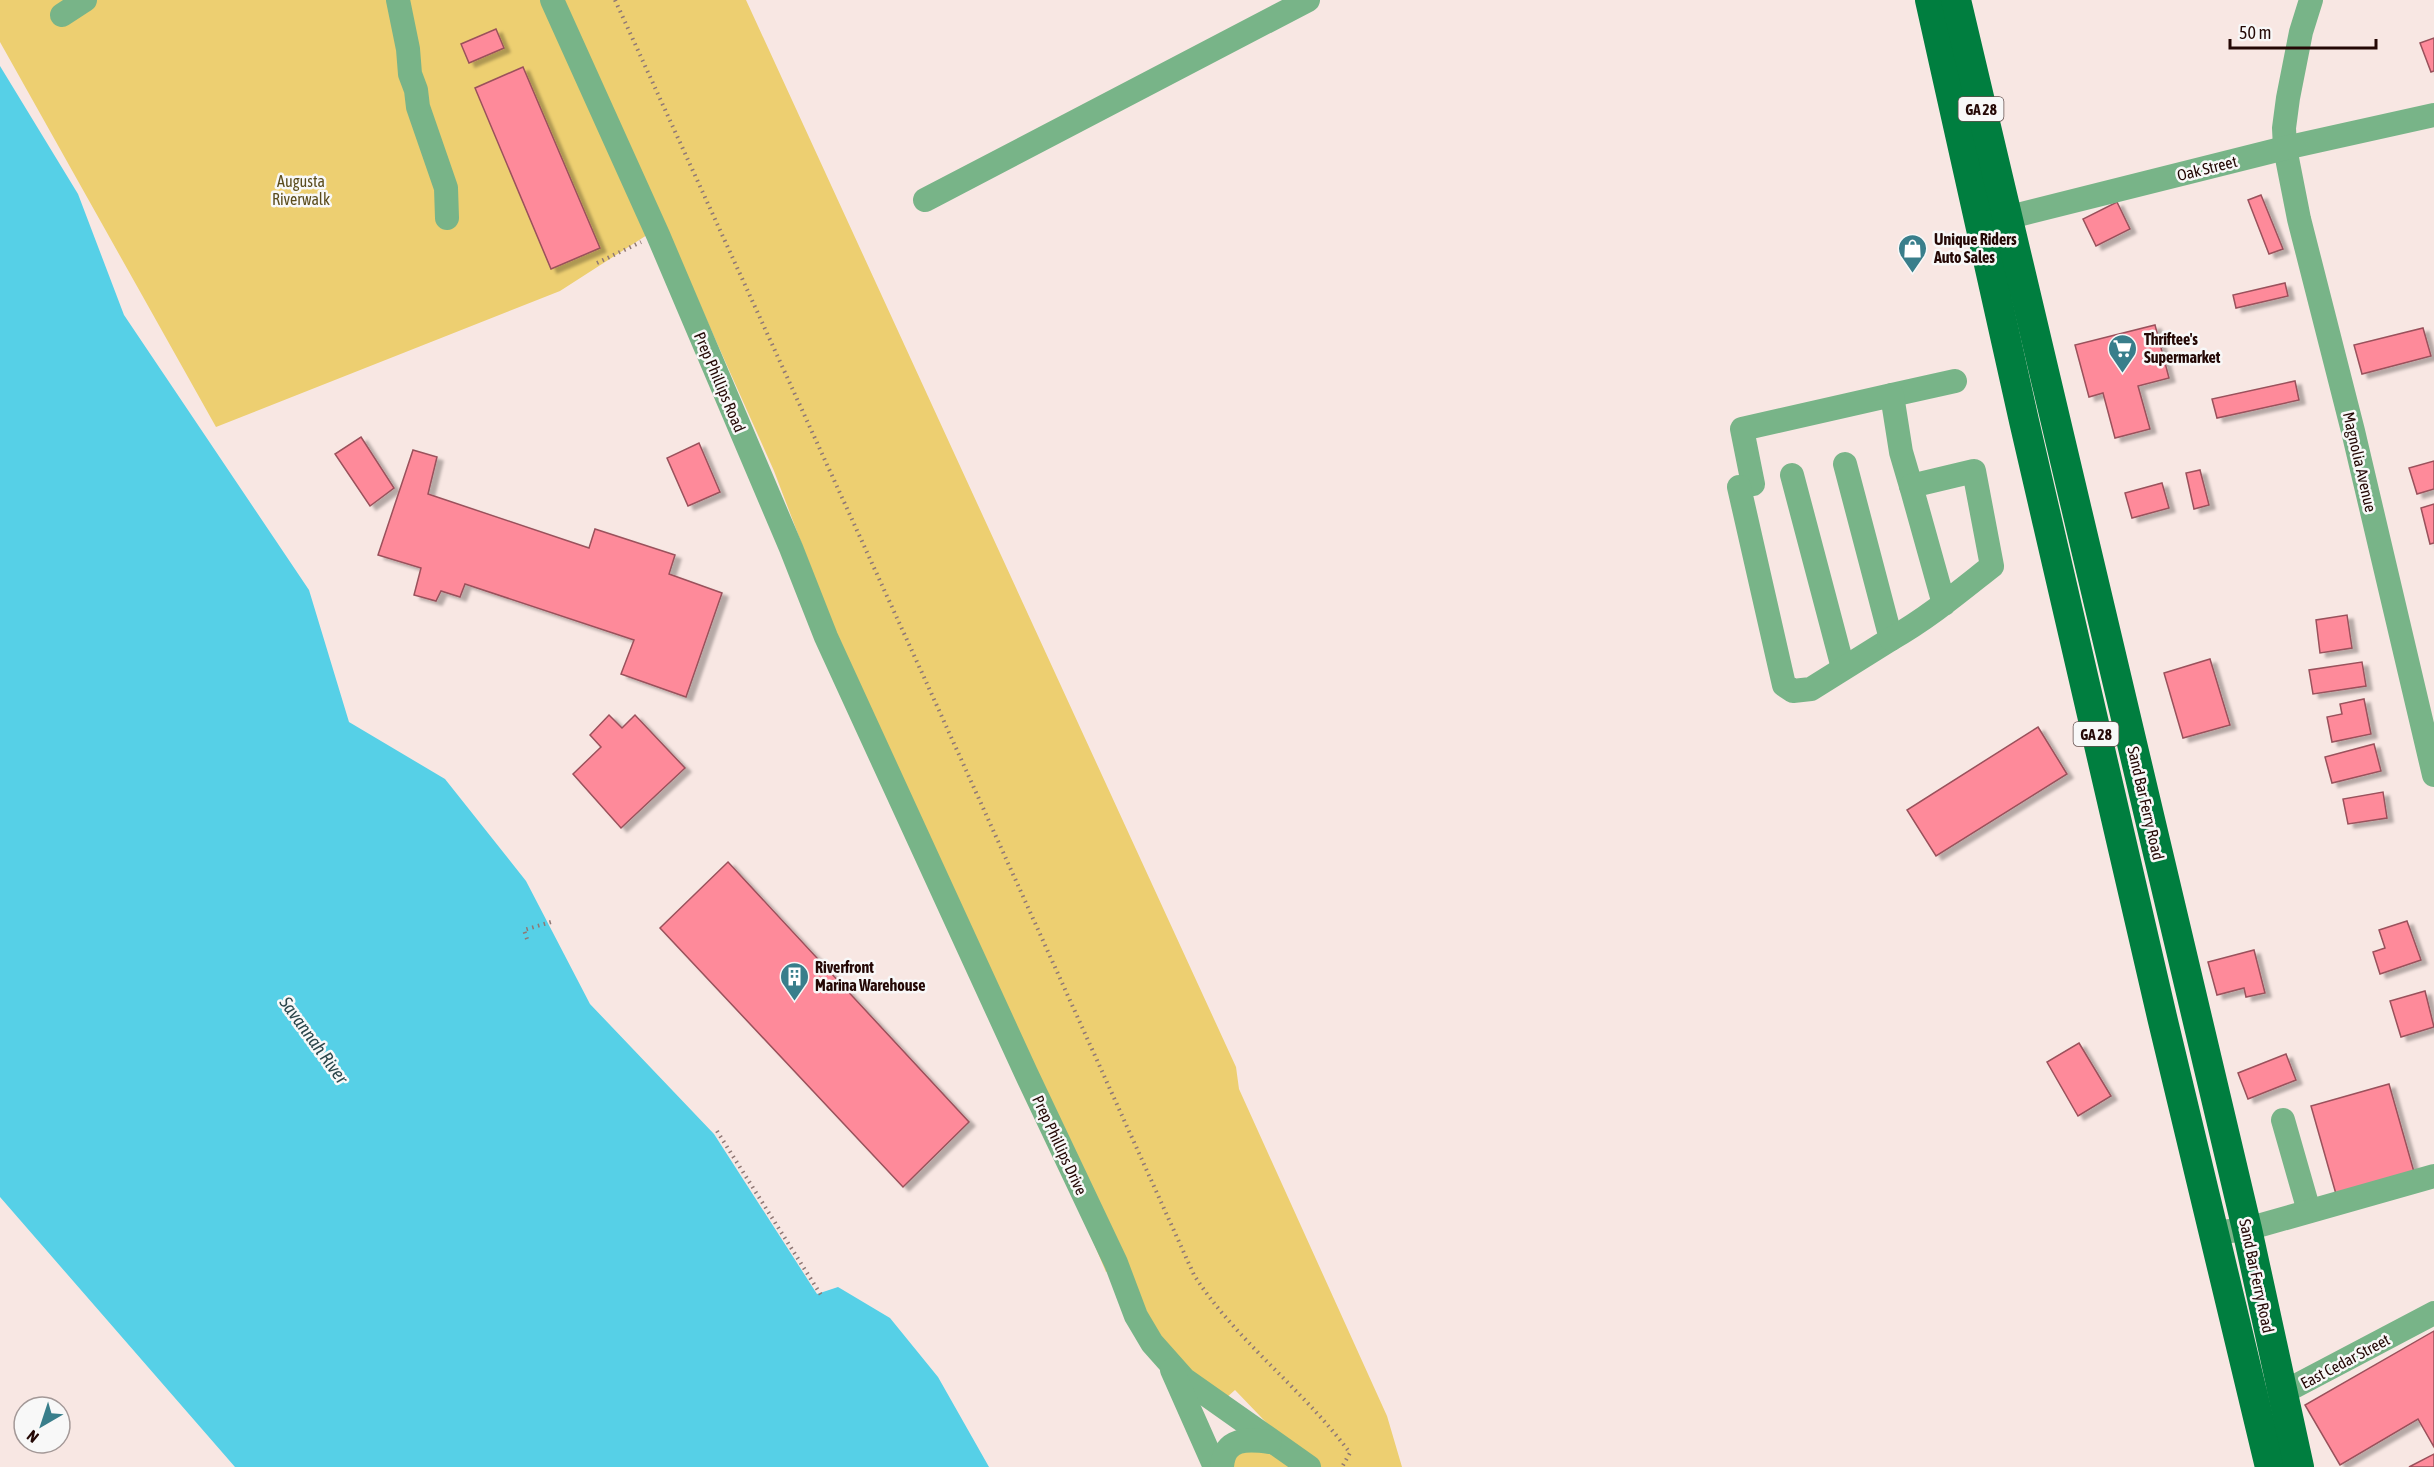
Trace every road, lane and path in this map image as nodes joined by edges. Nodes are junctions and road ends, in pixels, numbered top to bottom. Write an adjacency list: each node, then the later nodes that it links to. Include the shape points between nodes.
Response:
1 (85, 0): 9 (street)
2 (398, 0): 13 (street, via 418,106 446,188)
3 (552, 0): 15 (street, Prep Phillips Road)
4 (615, 0): 45 (path, via 1194,1275 1213,1304 1327,1422 1350,1453)
5 (1308, 0): 12 (street)
6 (1930, 0): 14 (main road, Sand Bar Ferry Road / GA 28)
7 (1956, 0): 14 (main road, Sand Bar Ferry Road / GA 28)
8 (2311, 0): 11 (street, Magnolia Avenue, via 2288,98)
9 (62, 15)
10 (2434, 115): 11 (street, Oak Street)
11 (2285, 148): 14 (street, Oak Street); 28 (street, Magnolia Avenue)
12 (926, 200)
13 (447, 218)
14 (1993, 219): 19 (main road, Sand Bar Ferry Road / GA 28); 20 (main road, Sand Bar Ferry Road / GA 28)
15 (658, 235): 16 (path); 27 (street, Prep Phillips Road, via 826,637)
16 (597, 263)
17 (1955, 381): 18 (street)
18 (1892, 395): 23 (street, via 1900,452); 26 (street, via 1742,429 1746,485 1784,685 1793,691 1811,690)
19 (2054, 410): 20 (street); 35 (main road, Sand Bar Ferry Road / GA 28)
20 (2024, 421): 36 (main road, Sand Bar Ferry Road / GA 28)
21 (1845, 464): 25 (street)
22 (1792, 475): 26 (street)
23 (1911, 486): 24 (street); 24 (street, via 1974,471 1992,566)
24 (1944, 604): 25 (street)
25 (1891, 639): 26 (street)
26 (1843, 668)
27 (885, 764): 39 (street, Prep Phillips Drive, via 1137,1316)
28 (2434, 775)
29 (552, 922): 30 (path, via 524,930)
30 (527, 939)
31 (2283, 1120): 34 (street)
32 (717, 1131): 37 (path)
33 (2434, 1176): 34 (street)
34 (2309, 1211): 35 (street)
35 (2247, 1229): 36 (street); 40 (main road, Sand Bar Ferry Road / GA 28)
36 (2213, 1233): 40 (main road, Sand Bar Ferry Road / GA 28)
37 (821, 1295)
38 (2434, 1313): 40 (street, East Cedar Street)
39 (1170, 1365): 41 (street, Prep Phillips Drive); 42 (street)
40 (2269, 1400): 46 (main road, Sand Bar Ferry Road / GA 28); 47 (main road, Sand Bar Ferry Road / GA 28)
41 (1270, 1442): 43 (street, via 1238,1441 1222,1461); 44 (street, Prep Phillips Drive)
42 (1215, 1467)
43 (1222, 1467)
44 (1309, 1467)
45 (1342, 1467)
46 (2270, 1467)
47 (2299, 1467)

